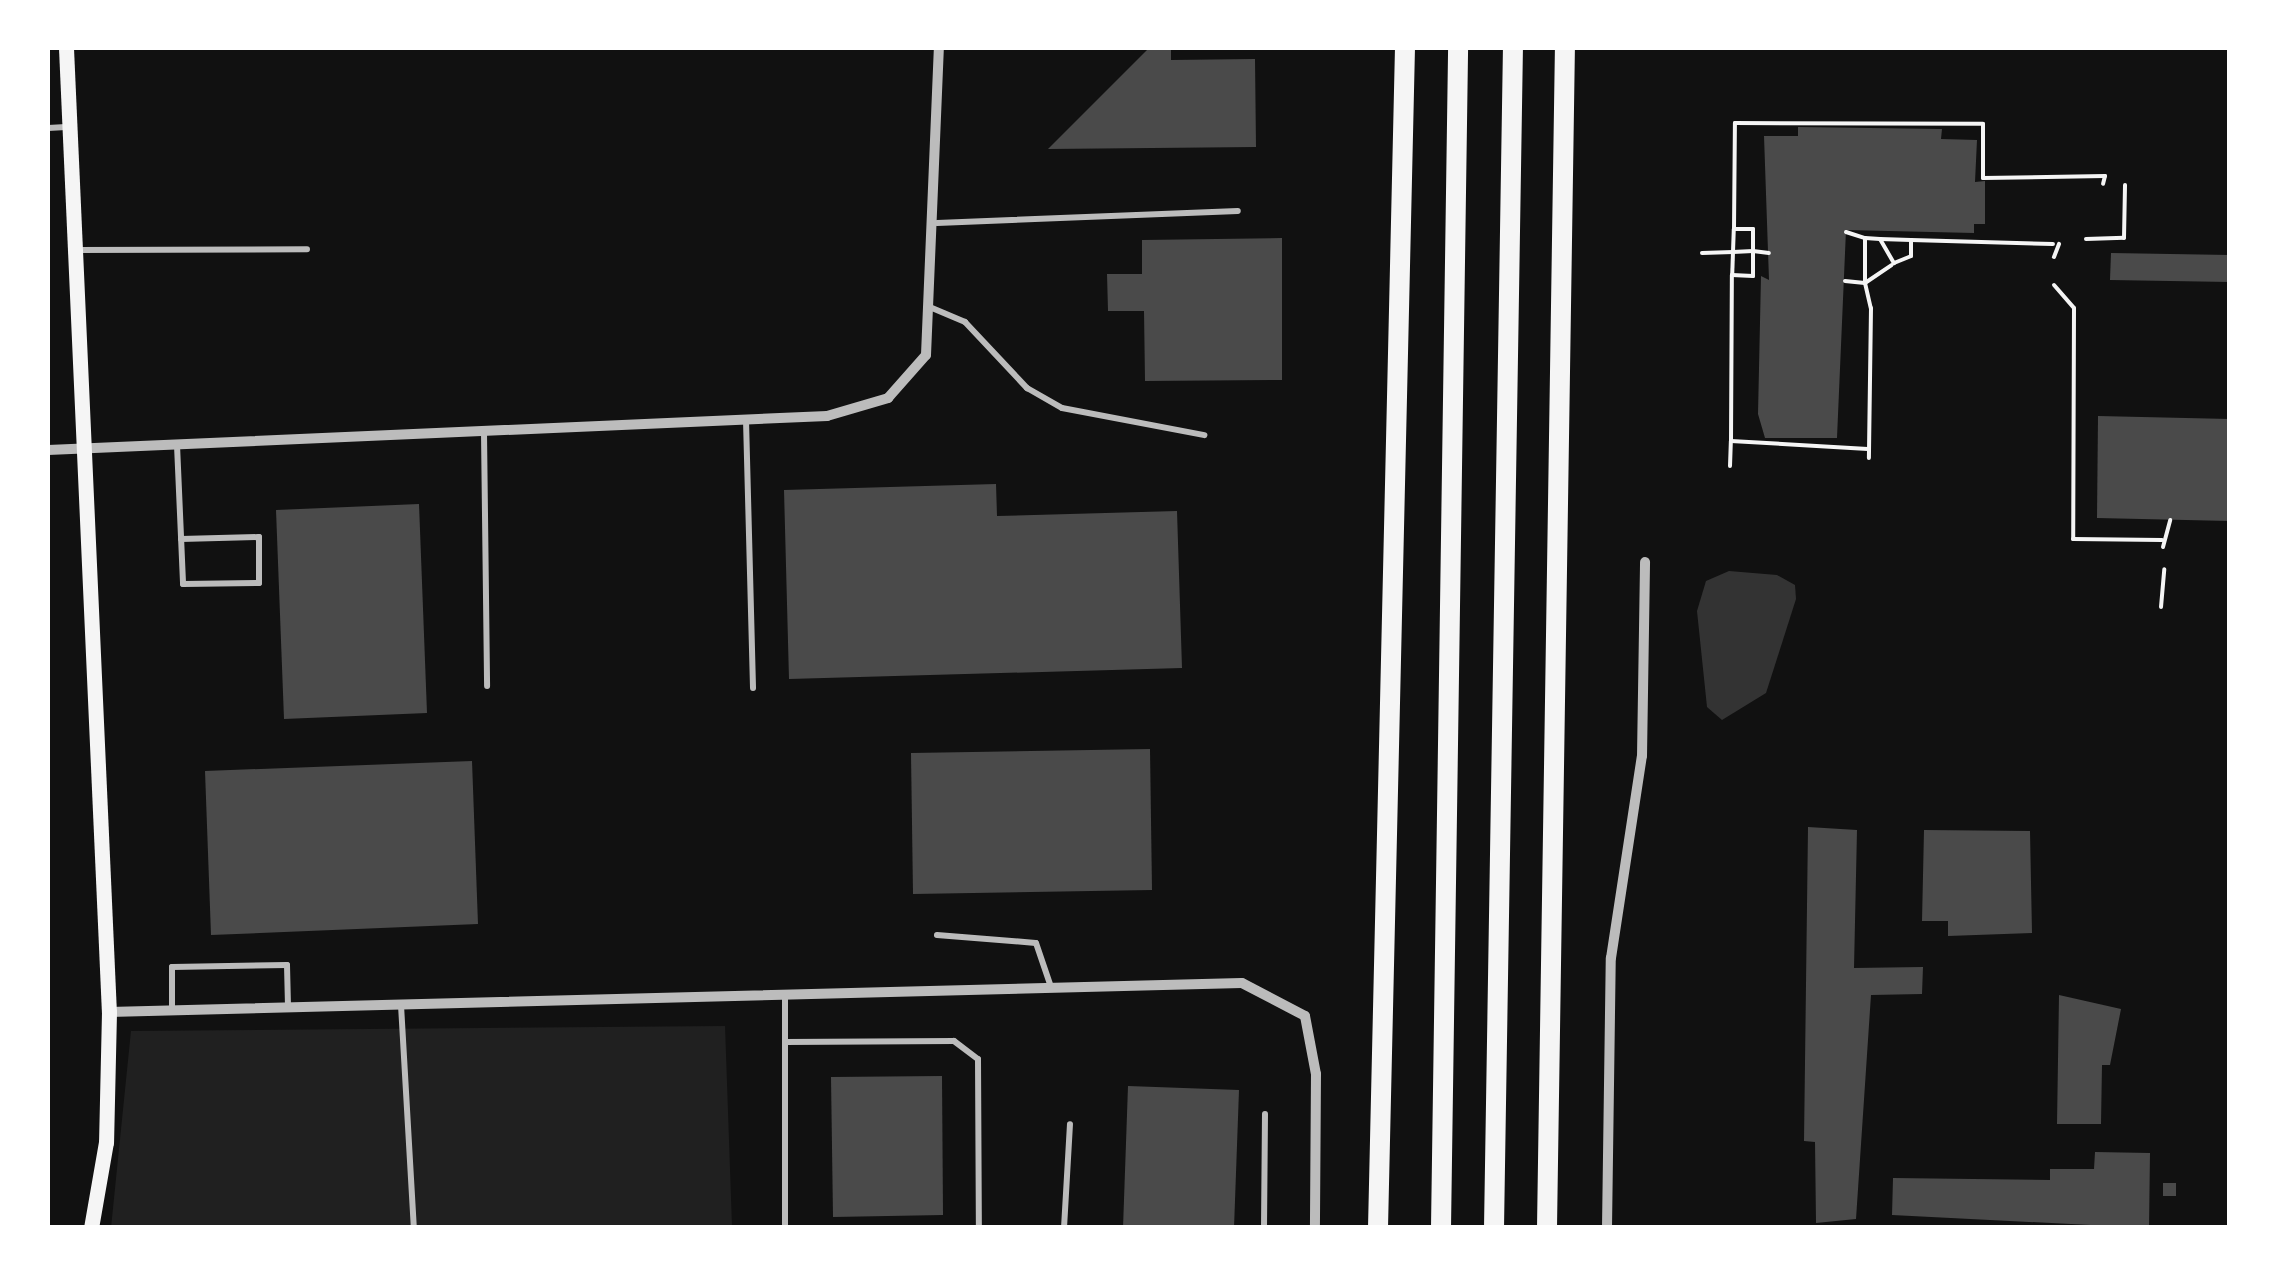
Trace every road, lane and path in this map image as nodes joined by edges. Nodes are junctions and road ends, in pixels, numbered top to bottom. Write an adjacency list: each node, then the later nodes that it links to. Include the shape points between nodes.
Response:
1 (66, 48): 7 (main road)
2 (939, 48): 12 (street)
3 (1405, 48): 68 (highway)
4 (1458, 48): 69 (highway)
5 (1513, 48): 70 (highway)
6 (1565, 48): 71 (highway)
7 (71, 127): 8 (lane); 20 (main road)
8 (48, 128)
9 (2103, 184): 13 (path, via 2105,176 1983,178 1983,124 1735,123)
10 (2126, 185): 17 (path, via 2124,238)
11 (1238, 211): 12 (lane)
12 (937, 224): 31 (street)
13 (1734, 229): 21 (path); 22 (path, via 1753,229)
14 (1846, 232): 15 (path)
15 (1865, 238): 16 (path); 29 (path)
16 (1880, 239): 18 (path); 26 (path)
17 (2086, 239)
18 (1912, 240): 25 (path, via 2056,244); 26 (path, via 1911,256)
19 (307, 249): 20 (lane)
20 (75, 250): 39 (main road)
21 (1733, 252): 22 (path); 23 (path); 27 (path)
22 (1752, 252): 24 (path); 27 (path, via 1753,276)
23 (1702, 253)
24 (1769, 253)
25 (2054, 256)
26 (1894, 263): 29 (path)
27 (1732, 275): 37 (path)
28 (1845, 281): 29 (path)
29 (1865, 284): 40 (path)
30 (2054, 285): 32 (path, via 2074,308)
31 (932, 308): 34 (street, via 926,355 888,398 827,416); 36 (lane, via 965,322 1028,388 1062,408)
32 (2075, 376): 33 (path); 44 (path, via 2072,539 2162,544)
33 (2084, 376)
34 (746, 420): 35 (street); 50 (lane)
35 (484, 433): 38 (street); 49 (lane)
36 (1204, 435)
37 (1731, 442): 40 (path); 43 (path)
38 (178, 444): 39 (street); 45 (lane)
39 (82, 448): 41 (street); 57 (main road)
40 (1868, 449): 42 (path)
41 (48, 450)
42 (1868, 458)
43 (1730, 466)
44 (2170, 520)
45 (181, 539): 45 (lane, via 182,584 259,583 260,537)
46 (1645, 562): 72 (street, via 1642,756 1611,958)
47 (2164, 569): 48 (path)
48 (2161, 607)
49 (488, 686)
50 (754, 688)
51 (937, 935): 52 (lane, via 1036,943)
52 (1051, 988): 53 (street); 67 (street, via 1242,983 1305,1016 1315,1060)
53 (785, 995): 54 (street); 58 (lane)
54 (401, 1004): 55 (street); 62 (lane)
55 (288, 1007): 56 (street); 56 (lane, via 287,965 230,966 172,968)
56 (172, 1010): 57 (street)
57 (109, 1012): 61 (main road, via 106,1142)
58 (785, 1042): 63 (lane); 64 (lane, via 954,1041 978,1059)
59 (1266, 1114): 66 (lane)
60 (1070, 1124): 65 (lane)
61 (91, 1228)
62 (414, 1228)
63 (785, 1228)
64 (979, 1228)
65 (1064, 1228)
66 (1264, 1228)
67 (1315, 1228)
68 (1378, 1228)
69 (1441, 1228)
70 (1494, 1228)
71 (1546, 1228)
72 (1607, 1228)

